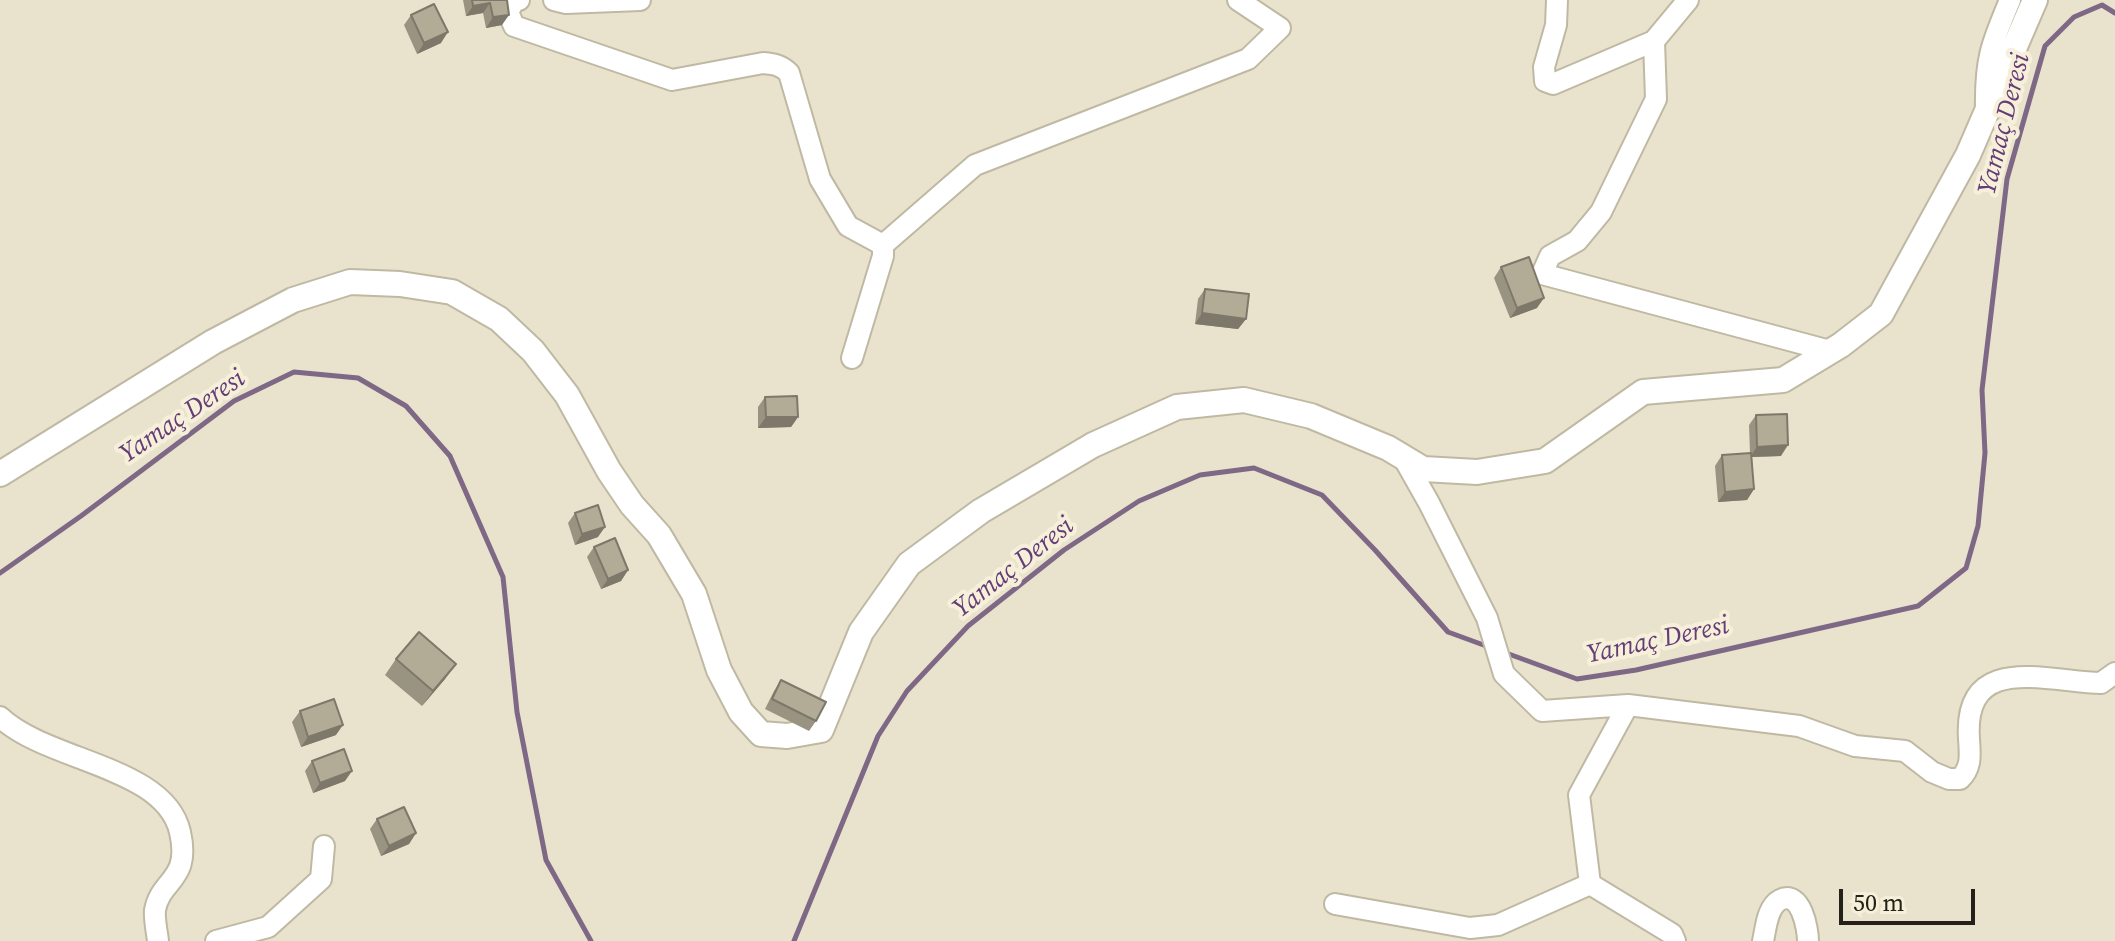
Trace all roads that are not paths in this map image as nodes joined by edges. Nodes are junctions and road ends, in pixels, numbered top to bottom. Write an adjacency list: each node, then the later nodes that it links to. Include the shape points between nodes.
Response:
1 (519, 0): 11 (street, via 508,12 514,26 672,80 763,63 784,68 820,179 848,226)
2 (554, 0): 3 (street)
3 (640, 0)
4 (1238, 0): 11 (street, via 1280,28 1248,59 975,165)
5 (1557, 0): 9 (street, via 1545,81 1553,84)
6 (1688, 0): 9 (street)
7 (2010, 0): 10 (street, via 1989,49)
8 (2035, 0): 10 (street)
9 (1654, 41): 12 (street, via 1656,99 1601,212 1577,241 1550,256 1542,274)
10 (1986, 113): 12 (street, via 1881,314)
11 (883, 245): 13 (street)
12 (1830, 351): 14 (street, via 1783,380 1643,392 1545,461 1477,472 1423,469)
13 (852, 358)
14 (1403, 457): 15 (street, via 1311,416 1244,400 1177,407 1093,445 981,511 909,564 861,632 821,730 787,736 761,734 741,712 676,561 617,482 567,395 533,351 499,319 452,292 350,282 293,300 213,342); 17 (street, via 1487,618 1504,674 1542,711)
15 (0, 474)
16 (2115, 673): 17 (street, via 2101,683 2029,675 1986,686 1971,709 1970,759 1960,779 1932,772 1905,751 1855,746 1799,726)
17 (1628, 705): 20 (street, via 1579,795)
18 (0, 717): 22 (street, via 40,744 136,781 170,810 180,831 182,860 155,911)
19 (324, 846): 23 (street, via 321,879 268,927)
20 (1590, 884): 21 (street, via 1498,925 1470,928); 24 (street, via 1672,934)
21 (1335, 904)
22 (158, 941)
23 (216, 941)
24 (1675, 941)
25 (1763, 941): 26 (street, via 1768,917 1784,899 1803,910)
26 (1808, 941)

